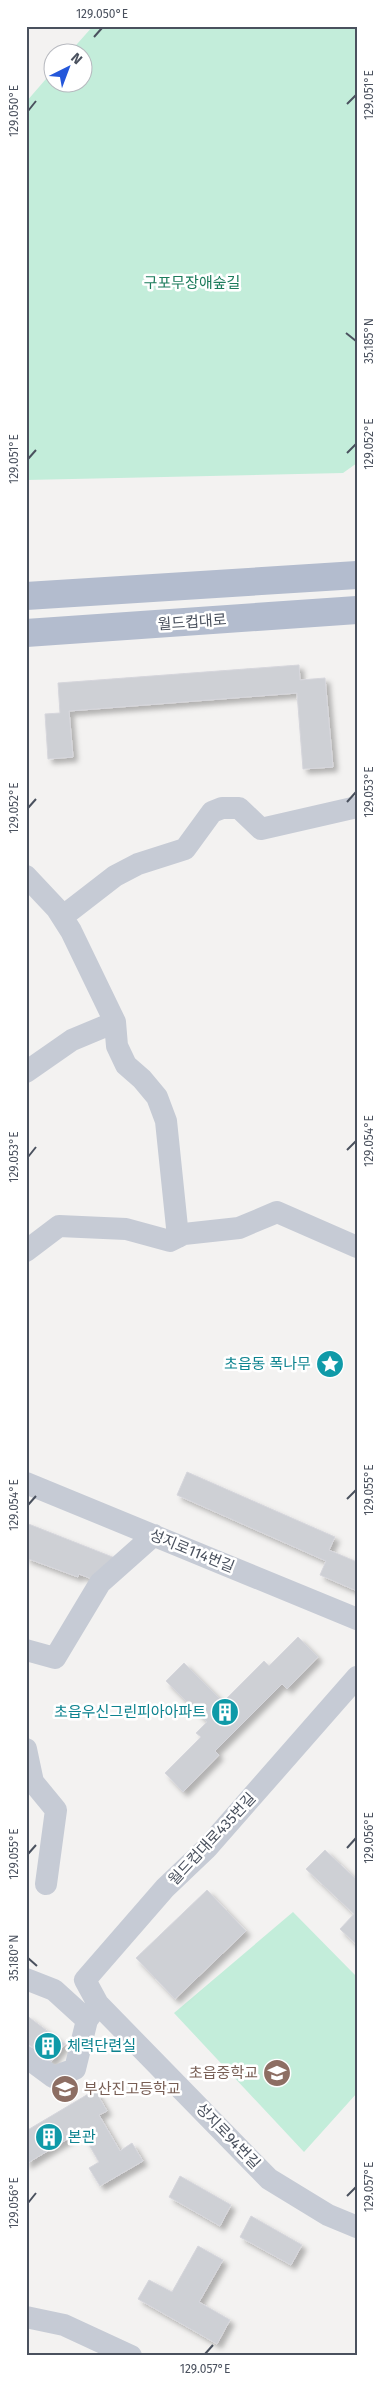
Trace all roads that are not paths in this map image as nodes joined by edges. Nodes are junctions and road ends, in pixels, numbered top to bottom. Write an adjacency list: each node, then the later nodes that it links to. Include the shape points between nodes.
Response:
1 (357, 563): 3 (main road)
2 (357, 575): 3 (main road)
3 (327, 577): 4 (main road)
4 (26, 596)
5 (357, 610): 6 (main road, 월드컵대로)
6 (26, 633)
7 (357, 807): 9 (street, via 261,830 239,808 222,808 212,812 185,849 123,872)
8 (26, 876): 9 (street)
9 (62, 917): 10 (street)
10 (115, 1022): 11 (street, via 72,1040); 12 (street, via 117,1046 126,1065 157,1097 166,1121)
11 (26, 1072)
12 (178, 1237): 13 (street, via 239,1228 277,1212); 14 (street, via 170,1242 126,1229 59,1226)
13 (357, 1247)
14 (26, 1251)
15 (26, 1482): 16 (street, 성지로114번길)
16 (154, 1535): 17 (street, 성지로114번길); 18 (street, via 100,1583 55,1658)
17 (357, 1619)
18 (26, 1650)
19 (357, 1677): 23 (street, 월드컵대로435번길, via 207,1848 165,1888 85,1980)
20 (26, 1749): 21 (street, via 33,1782 56,1810)
21 (46, 1884)
22 (26, 1979): 23 (street, 성지로94번길, via 54,1990)
23 (93, 2012): 24 (street, via 75,2068 53,2077); 25 (street, 성지로94번길, via 269,2179 328,2215)
24 (26, 2057)
25 (357, 2227)
26 (26, 2317): 27 (street, via 64,2326)
27 (131, 2356)

